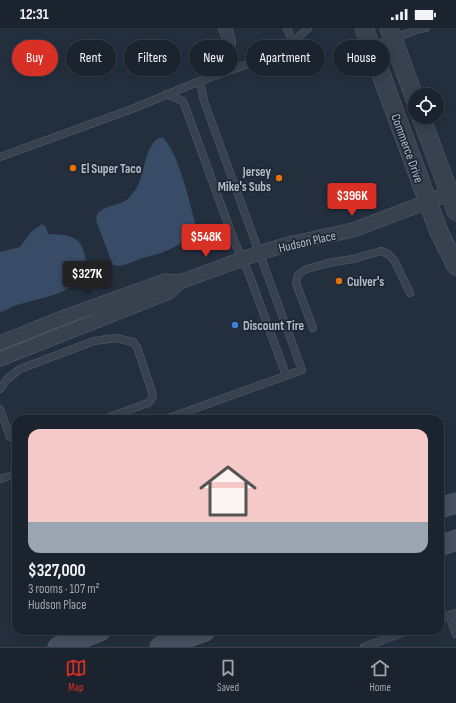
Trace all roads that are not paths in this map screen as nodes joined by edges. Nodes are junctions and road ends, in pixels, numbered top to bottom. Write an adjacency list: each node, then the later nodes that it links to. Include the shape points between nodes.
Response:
1 (222, 28): 8 (lane)
2 (228, 28): 9 (lane)
3 (287, 28): 10 (lane)
4 (308, 28): 11 (lane)
5 (364, 28): 12 (street, Commerce Drive)
6 (426, 28): 7 (lane)
7 (391, 33): 13 (lane); 17 (street, Commerce Drive)
8 (226, 40)
9 (232, 40)
10 (292, 40)
11 (296, 40)
12 (368, 40)
13 (380, 40)
14 (214, 76): 16 (lane)
15 (381, 76): 22 (street, Commerce Drive)
16 (200, 81): 18 (lane); 24 (lane, via 204,100)
17 (411, 88)
18 (166, 94): 20 (lane); 25 (lane, via 183,101)
19 (425, 124): 21 (street, Commerce Drive)
20 (0, 157)
21 (453, 193): 22 (street, Hudson Place); 23 (street, Commerce Drive)
22 (428, 202): 24 (street, Hudson Place, via 352,230); 26 (street, Commerce Drive)
23 (456, 211)
24 (259, 253): 25 (street, Hudson Place); 32 (lane, via 302,370)
25 (242, 259): 27 (street, Hudson Place); 32 (lane)
26 (456, 266)
27 (180, 282): 30 (street, Hudson Place, via 164,281); 31 (street, Hudson Place, via 169,292)
28 (410, 293): 29 (lane, via 394,260 383,252 378,251 304,270 299,272 296,280)
29 (313, 328)
30 (0, 343)
31 (0, 359)
32 (286, 375): 36 (lane)
33 (0, 389): 35 (lane, via 7,379 20,369 94,341 116,338 133,342 137,347 153,397 148,403)
34 (0, 409): 37 (lane, via 10,436)
35 (115, 415)
36 (177, 415)
37 (12, 435)
38 (12, 475): 39 (lane)
39 (0, 479)
40 (456, 503): 41 (main road)
41 (444, 507)
42 (456, 540): 43 (main road)
43 (444, 544)
44 (453, 614): 45 (lane)
45 (456, 634)
46 (90, 635): 49 (main road)
47 (194, 635): 50 (main road)
48 (396, 635): 51 (lane)
49 (58, 647)
50 (160, 647)
51 (364, 647)

